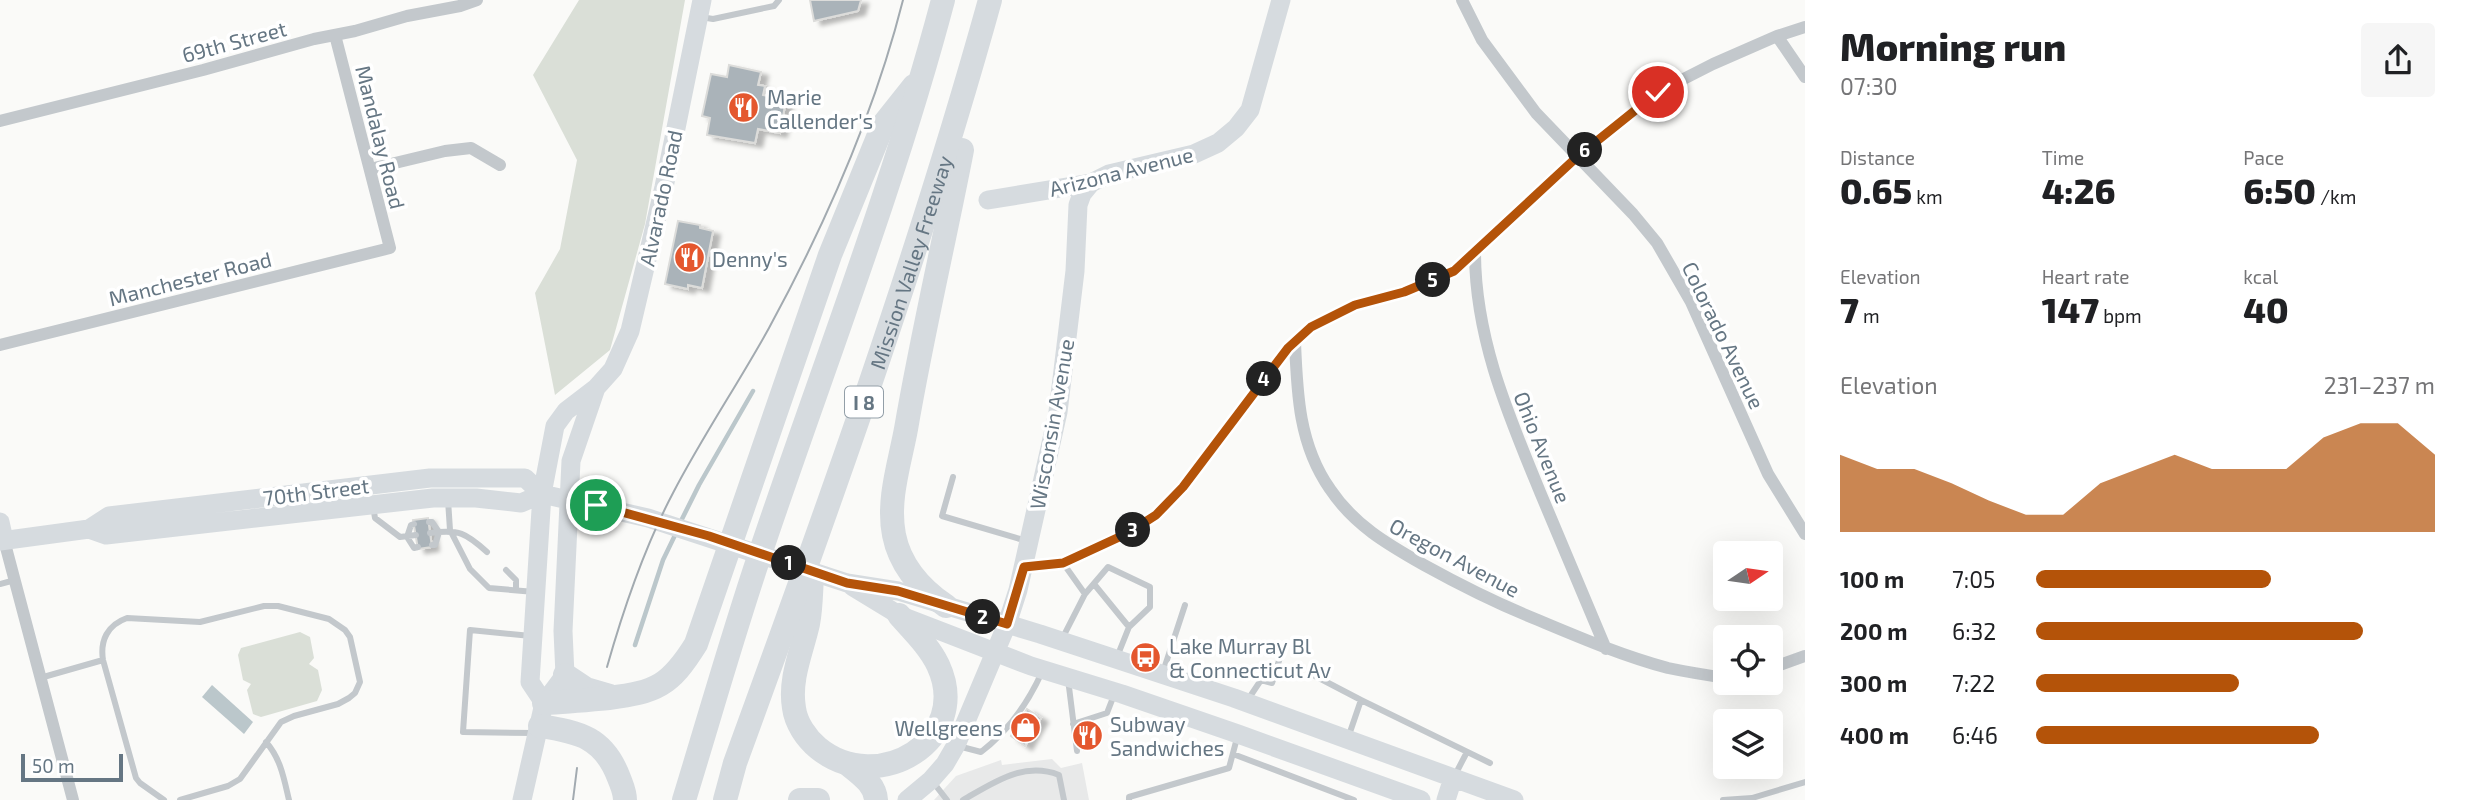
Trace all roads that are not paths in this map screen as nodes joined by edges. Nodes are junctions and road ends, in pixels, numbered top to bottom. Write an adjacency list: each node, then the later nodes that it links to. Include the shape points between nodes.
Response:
1 (477, 0): 9 (street, 69th Street)
2 (779, 0): 7 (lane, via 774,6 713,19)
3 (943, 0): 11 (highway, I 8)
4 (990, 0): 42 (highway, Mission Valley Freeway / I 8, via 931,203); 54 (highway, via 891,516 908,570)
5 (1281, 0): 17 (main road, Arizona Avenue, via 1255,100 1236,128 1194,154 1109,174)
6 (1462, 0): 14 (street, Colorado Avenue, via 1482,40 1536,113)
7 (701, 8): 23 (main road, Alvarado Road, via 631,331 613,369)
8 (1805, 27): 10 (street)
9 (335, 35): 13 (street, 69th Street); 16 (street, Mandalay Road)
10 (1777, 36): 12 (street); 14 (street, via 1658,92)
11 (923, 75): 75 (highway, via 883,125 830,255 696,644 664,682 634,696); 98 (highway, I 8, via 873,233 758,559)
12 (1805, 77)
13 (0, 121)
14 (1577, 157): 20 (street); 36 (street, Colorado Avenue, via 1657,243 1691,302 1768,474)
15 (500, 165): 16 (street, via 471,148)
16 (370, 169): 19 (street, Mandalay Road)
17 (1091, 183): 18 (main road, Arizona Avenue); 39 (main road, Wisconsin Avenue, via 1078,205 1058,412)
18 (988, 200)
19 (390, 248): 22 (street, Manchester Road)
20 (1475, 252): 21 (street, via 1454,271 1404,292 1355,305 1311,327); 61 (street, Ohio Avenue, via 1484,331 1502,398)
21 (1295, 342): 44 (street, via 1183,487 1156,515); 61 (street, Oregon Avenue, via 1297,399 1306,442 1329,489 1353,518 1382,542 1476,594)
22 (0, 345)
23 (596, 388): 25 (main road, Alvarado Road, via 566,411 555,426); 27 (main road, Alvarado Road, via 571,461)
24 (953, 477): 39 (lane, via 942,516)
25 (542, 494): 26 (main road, 70th Street, via 521,503); 27 (main road, 70th Street); 31 (main road, 70th Street, via 525,478 430,478 109,516); 51 (main road, Alvarado Road)
26 (448, 498): 28 (main road, 70th Street); 32 (lane)
27 (570, 500): 48 (main road, 70th Street, via 648,518); 69 (main road, Alvarado Road)
28 (373, 505): 31 (main road, 70th Street, via 106,535); 38 (lane, via 375,518 400,537)
29 (429, 522): 33 (lane)
30 (414, 524): 38 (lane)
31 (89, 529): 35 (main road, 70th Street)
32 (450, 530): 33 (lane); 43 (lane, via 469,535); 51 (lane, via 470,569 489,588)
33 (439, 532): 34 (lane); 40 (lane)
34 (430, 533)
35 (1, 534): 47 (street)
36 (1805, 534)
37 (416, 536): 38 (lane)
38 (407, 537): 41 (lane)
39 (1029, 541): 45 (main road, Wisconsin Avenue)
40 (432, 545)
41 (418, 547)
42 (814, 548): 88 (highway, via 808,622 793,686 794,708 811,743); 99 (highway, Mission Valley Freeway / I 8)
43 (487, 552)
44 (1063, 563): 45 (street); 52 (lane)
45 (1024, 567): 56 (main road, Wisconsin Avenue)
46 (506, 570): 51 (lane)
47 (15, 580): 49 (lane); 72 (street)
48 (847, 583): 54 (main road, via 898,591); 55 (main road)
49 (0, 584)
50 (1094, 584): 52 (lane); 57 (lane); 57 (lane, via 1108,568 1150,587 1150,607)
51 (526, 591): 58 (main road, Alvarado Road)
52 (1085, 594): 59 (lane)
53 (1185, 605): 68 (lane)
54 (946, 606): 56 (main road)
55 (899, 615): 62 (main road); 88 (highway, via 940,668 945,695 940,721 928,741 910,756 884,766)
56 (1007, 624): 59 (main road); 62 (main road, Wisconsin Avenue)
57 (1129, 627): 64 (lane)
58 (533, 636): 78 (main road, Alvarado Road, via 530,682); 78 (lane, via 470,630 463,732)
59 (1061, 640): 64 (main road)
60 (1283, 648): 77 (lane, via 1272,683 1261,680)
61 (1606, 649): 70 (street, Oregon Avenue)
62 (995, 651): 67 (main road); 83 (main road, Wisconsin Avenue)
63 (1805, 656): 66 (street)
64 (1116, 659): 68 (main road)
65 (103, 660): 72 (lane); 82 (lane, via 101,646 107,632 127,618 200,622 278,606 329,619 350,637 360,682 355,692 338,704 281,722); 93 (lane, via 136,778)
66 (1783, 664)
67 (1043, 670): 73 (main road); 83 (lane, via 1001,737 981,752)
68 (1163, 674): 77 (main road)
69 (565, 675): 75 (highway, via 586,689); 78 (main road)
70 (1713, 676)
71 (1315, 677): 76 (lane)
72 (40, 678): 92 (street)
73 (1068, 678): 74 (main road); 79 (lane)
74 (1115, 692): 79 (lane, via 1107,713); 80 (main road)
75 (614, 697): 78 (highway)
76 (1361, 700): 81 (lane); 85 (lane)
77 (1244, 702): 80 (main road); 81 (main road)
78 (541, 721): 96 (main road); 97 (highway, via 600,745 614,764)
79 (1073, 724): 84 (lane)
80 (1238, 734): 86 (lane); 109 (main road)
81 (1348, 739): 89 (main road)
82 (267, 742): 94 (lane, via 240,779); 95 (lane, via 281,765)
83 (956, 746): 90 (main road, Wisconsin Avenue)
84 (1077, 751)
85 (1467, 752): 87 (lane); 89 (lane)
86 (1233, 754): 107 (lane, via 1229,768); 108 (lane)
87 (1490, 763)
88 (849, 765): 102 (highway, via 866,778)
89 (1453, 778): 110 (main road); 111 (main road)
90 (931, 779): 103 (main road, Wisconsin Avenue); 104 (lane)
91 (1805, 782): 112 (lane, via 1752,798)
92 (73, 800)
93 (164, 800)
94 (180, 800)
95 (289, 800)
96 (522, 800)
97 (625, 800)
98 (684, 800)
99 (725, 800)
100 (800, 800): 101 (highway)
101 (818, 800)
102 (876, 800)
103 (907, 800)
104 (947, 800)
105 (963, 800): 106 (lane, via 1006,775 1049,771 1059,775)
106 (1064, 800)
107 (1129, 800)
108 (1354, 800)
109 (1421, 800)
110 (1446, 800)
111 (1514, 800)
112 (1723, 800)

